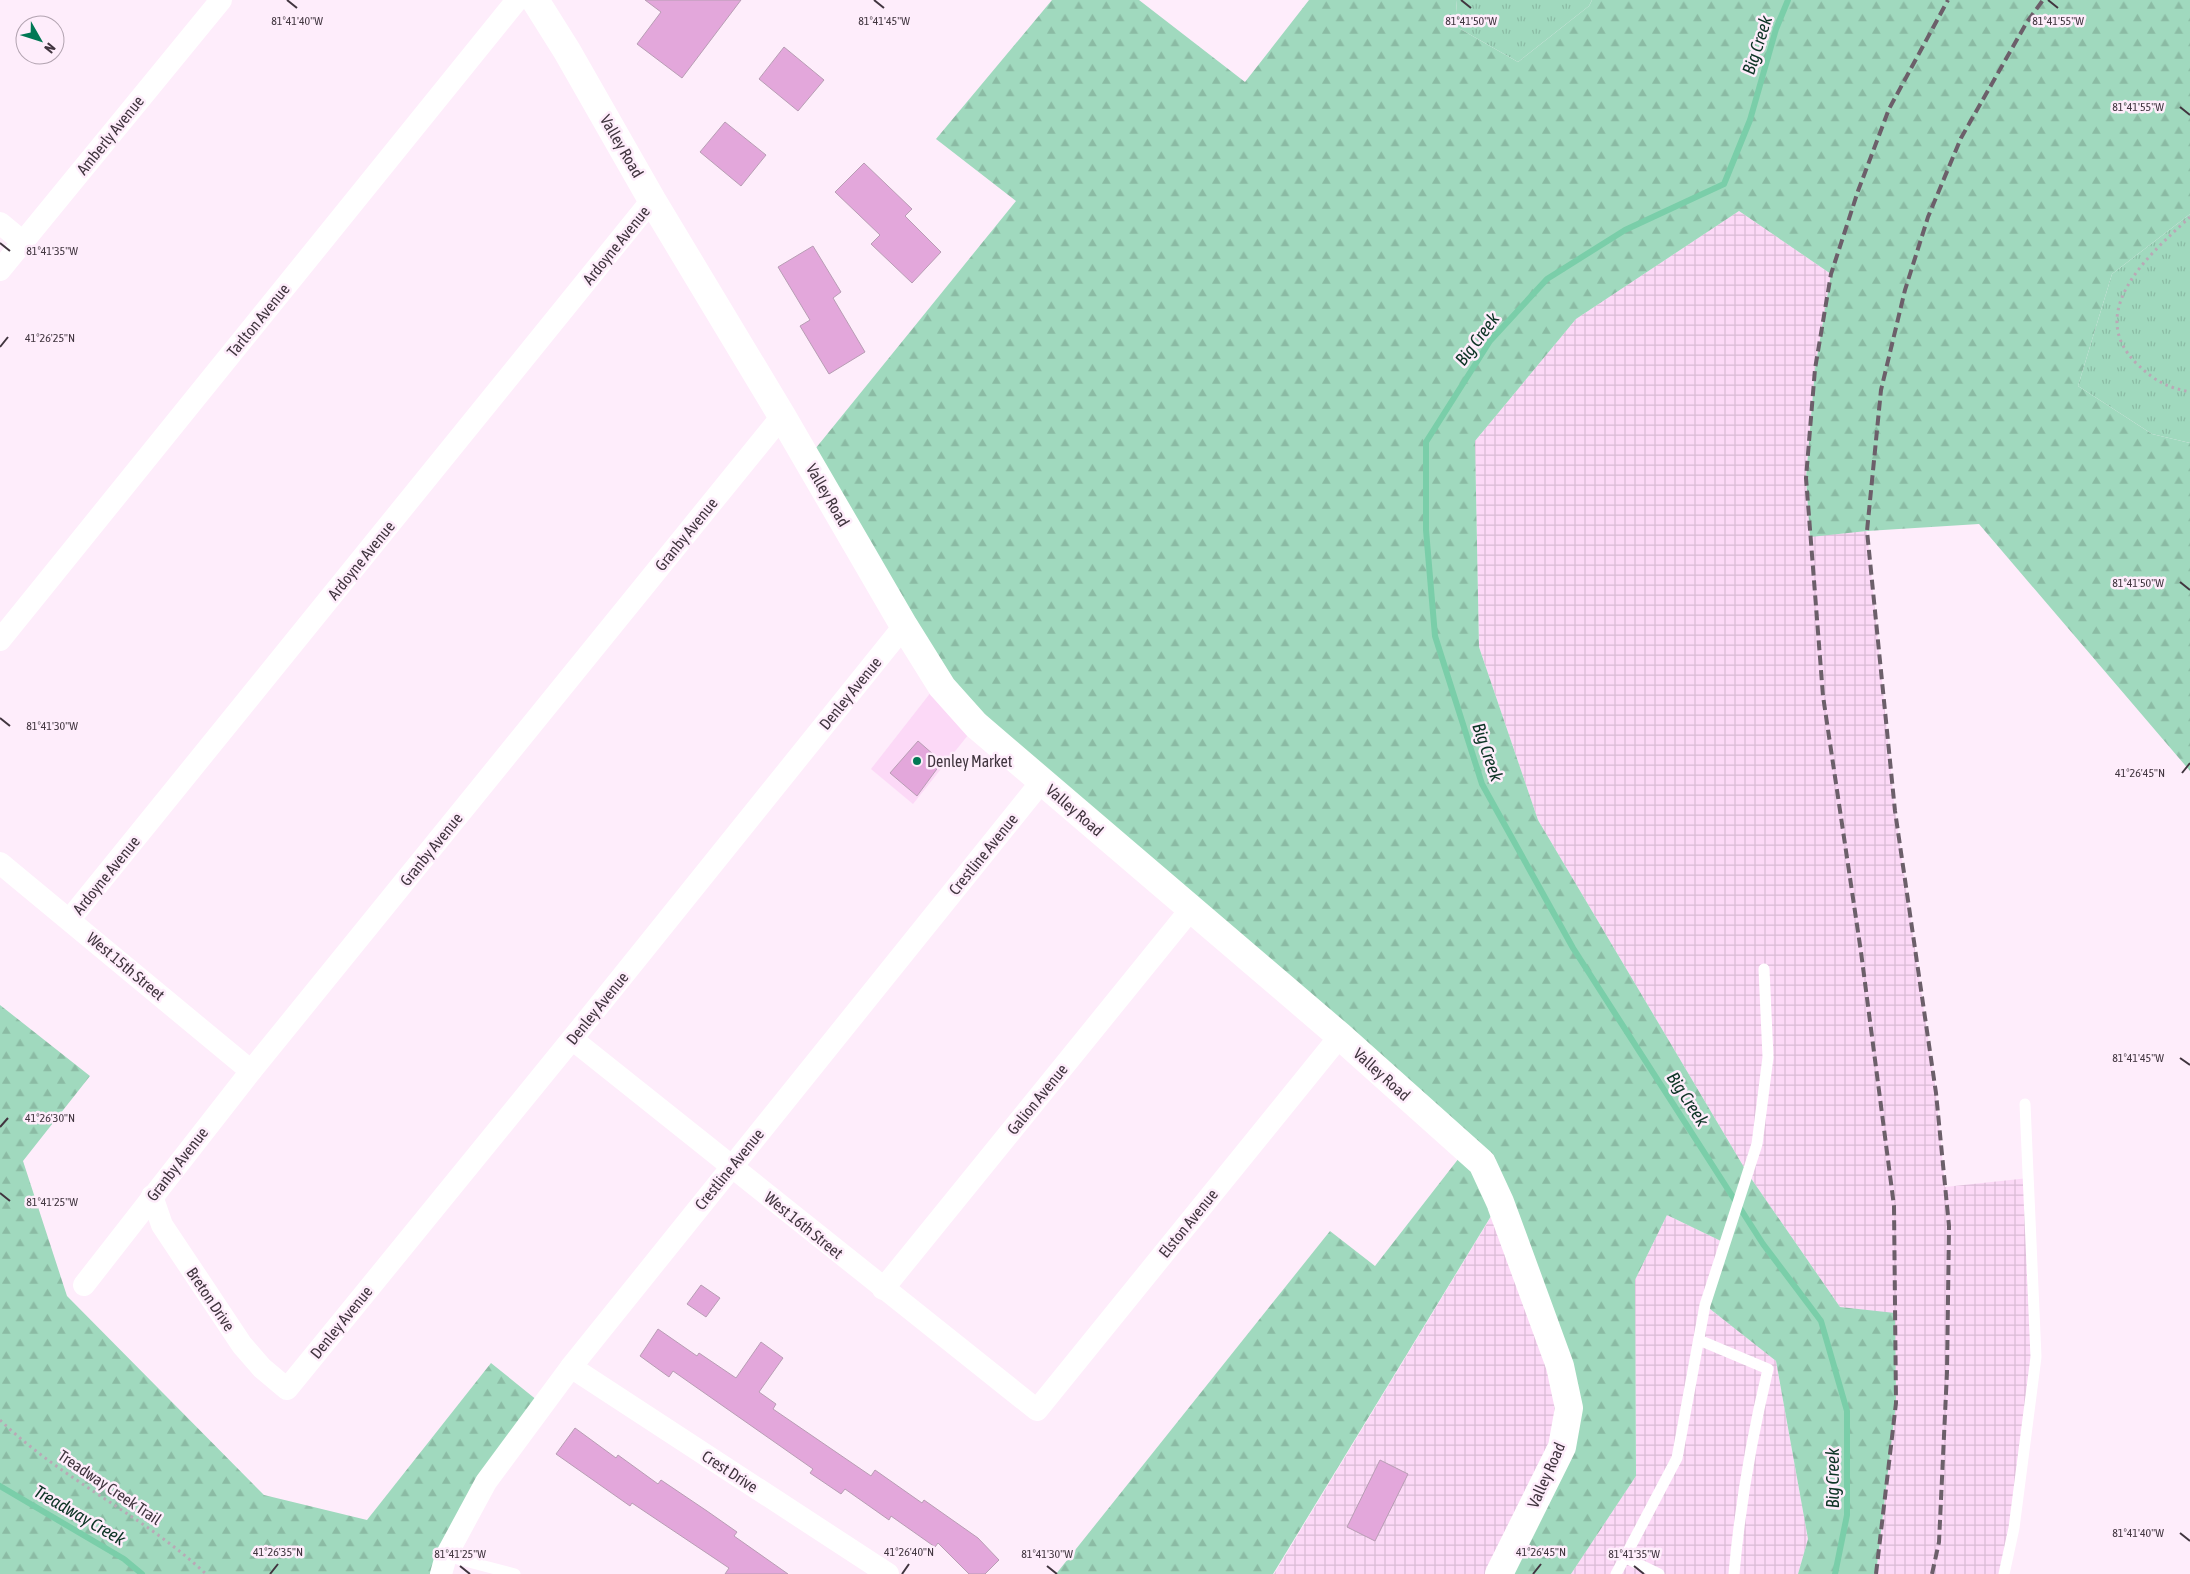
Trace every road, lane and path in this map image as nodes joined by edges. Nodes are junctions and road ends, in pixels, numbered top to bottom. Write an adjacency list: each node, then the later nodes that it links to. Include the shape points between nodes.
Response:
1 (221, 0): 7 (street, Amberly Avenue)
2 (517, 0): 12 (street, Tarlton Avenue)
3 (535, 0): 4 (street, Valley Road)
4 (652, 200): 10 (street, Valley Road); 16 (street, Ardoyne Avenue)
5 (2190, 217): 9 (path, via 2146,261 2126,286 2117,308 2118,334 2128,355 2164,385)
6 (0, 223): 7 (street)
7 (23, 242): 8 (street, Amberly Avenue)
8 (0, 270)
9 (2190, 392)
10 (782, 416): 11 (street, Valley Road); 20 (street, Granby Avenue)
11 (904, 626): 13 (street, Valley Road, via 942,687 971,721); 19 (street, Denley Avenue)
12 (0, 640)
13 (1042, 781): 15 (street, Valley Road); 22 (street, Crestline Avenue)
14 (0, 863): 16 (street, West 15th Street)
15 (1191, 909): 18 (street, Valley Road); 25 (street, Galion Avenue)
16 (70, 920): 20 (street, West 15th Street)
17 (1764, 969): 26 (lane, via 1768,1057 1757,1144 1705,1305)
18 (1340, 1036): 29 (street, Elston Avenue); 36 (street, Valley Road, via 1482,1164 1500,1202 1560,1366 1569,1408 1562,1447)
19 (572, 1039): 22 (street, West 16th Street); 28 (street, Denley Avenue)
20 (252, 1071): 23 (street, Granby Avenue)
21 (2025, 1104): 40 (lane, via 2036,1357 2014,1528)
22 (731, 1166): 25 (street, West 16th Street); 27 (street, Crestline Avenue)
23 (152, 1196): 24 (street, Granby Avenue); 28 (street, Breton Drive, via 162,1225 242,1345)
24 (84, 1285)
25 (883, 1289): 29 (street, West 16th Street)
26 (1699, 1340): 31 (lane, via 1677,1458); 39 (lane, via 1768,1369 1738,1529)
27 (571, 1367): 32 (street, Crestline Avenue, via 486,1482); 35 (street, Crest Drive)
28 (286, 1389)
29 (1037, 1410)
30 (0, 1420): 33 (path, Treadway Creek Trail, via 25,1444 138,1519)
31 (1626, 1558): 37 (lane); 38 (lane)
32 (444, 1565): 34 (lane)
33 (206, 1574)
34 (515, 1574)
35 (888, 1574)
36 (1499, 1574)
37 (1616, 1574)
38 (1659, 1574)
39 (1734, 1574)
40 (2004, 1574)

